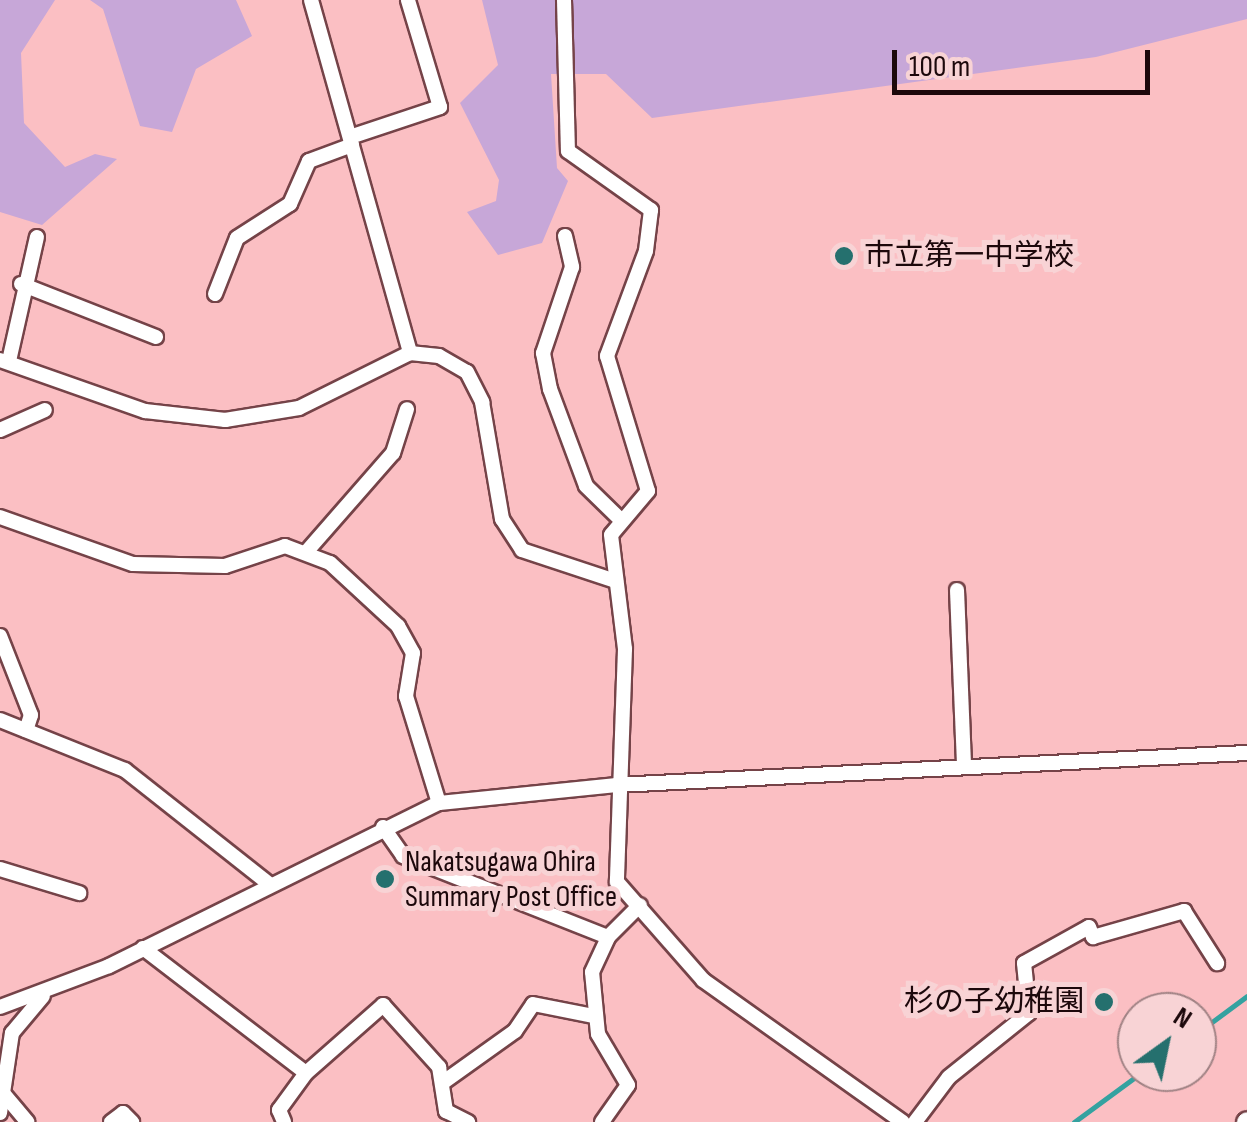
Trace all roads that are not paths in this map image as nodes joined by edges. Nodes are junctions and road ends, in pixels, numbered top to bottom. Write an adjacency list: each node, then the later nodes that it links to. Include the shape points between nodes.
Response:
1 (311, 0): 4 (street)
2 (408, 0): 4 (street, via 440,106)
3 (564, 0): 16 (street, via 564,140 575,159 651,210 646,251 608,340 612,388 648,491)
4 (351, 141): 8 (street, via 309,161 290,204 237,238); 10 (street)
5 (565, 236): 16 (street, via 572,268 544,353 550,389 586,486)
6 (36, 238): 7 (street)
7 (21, 284): 9 (street); 11 (street)
8 (214, 294)
9 (156, 337)
10 (410, 353): 11 (street, via 258,420 145,411); 18 (street, via 467,372 482,402 502,519 522,550)
11 (4, 360)
12 (408, 409): 17 (street, via 393,454)
13 (45, 410): 14 (street)
14 (0, 430)
15 (0, 516): 17 (street, via 133,564 196,569 285,546)
16 (621, 520): 18 (street, via 610,536)
17 (308, 550): 26 (street, via 398,626 412,653 406,696)
18 (616, 581): 25 (street, via 625,649)
19 (957, 590): 24 (street)
20 (0, 636): 22 (street, via 31,715)
21 (0, 720): 22 (street)
22 (26, 730): 29 (street, via 125,770)
23 (1247, 752): 24 (street)
24 (964, 768): 25 (street)
25 (617, 785): 26 (street); 31 (street, via 617,882)
26 (439, 804): 27 (street)
27 (382, 827): 29 (street); 32 (street, via 404,856)
28 (0, 869): 30 (street)
29 (268, 883): 33 (street)
30 (79, 894)
31 (640, 905): 32 (street); 48 (street, via 703,980)
32 (608, 937): 37 (street, via 592,972)
33 (143, 948): 35 (street); 38 (street)
34 (1216, 963): 49 (street, via 1184,911 1093,937 1089,927 1024,964 1029,1013 960,1066)
35 (44, 994): 36 (street); 40 (street, via 12,1033)
36 (0, 1007)
37 (593, 1016): 39 (street, via 533,1004 515,1030); 47 (street, via 628,1085)
38 (306, 1073): 39 (street, via 383,1006 418,1037); 45 (street, via 279,1110)
39 (445, 1081): 46 (street, via 446,1111)
40 (3, 1094): 41 (street); 42 (street)
41 (0, 1113)
42 (27, 1122)
43 (111, 1122): 44 (street, via 123,1113)
44 (132, 1122)
45 (284, 1122)
46 (468, 1122)
47 (602, 1122)
48 (903, 1122)
49 (915, 1122)

